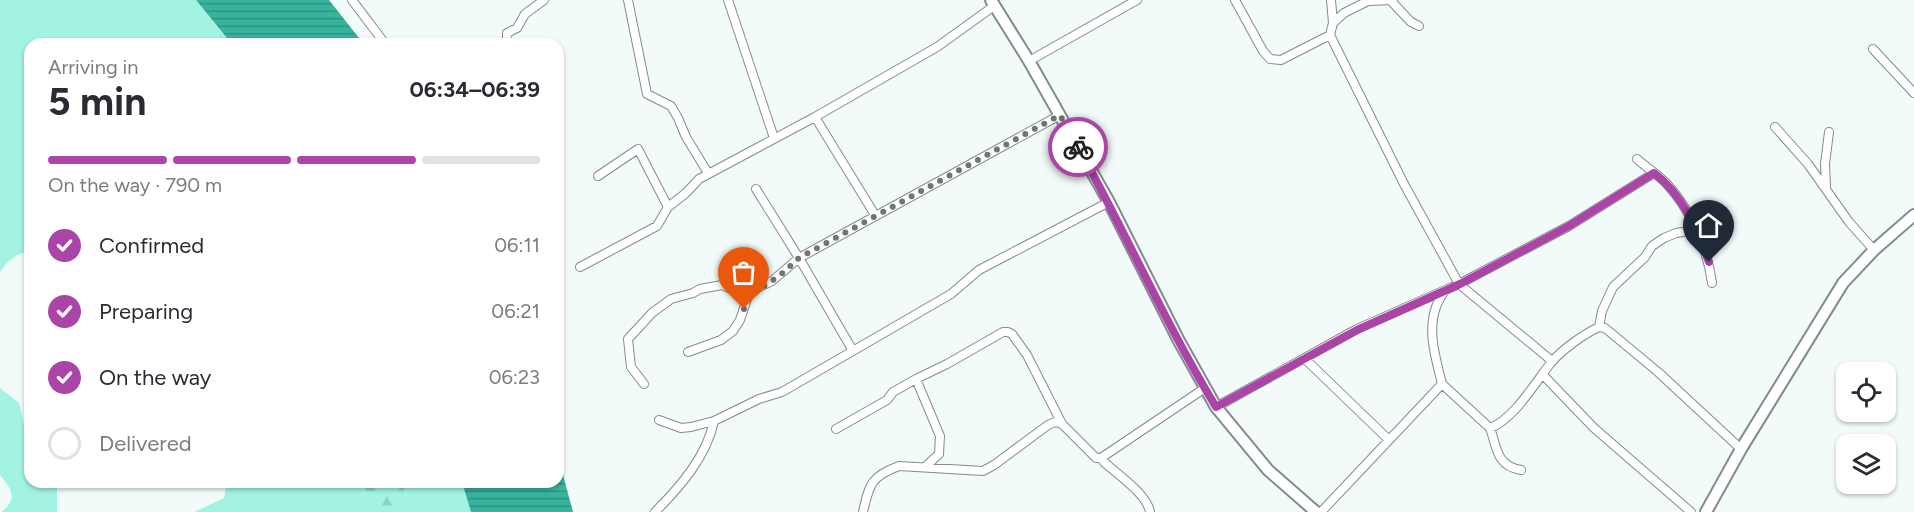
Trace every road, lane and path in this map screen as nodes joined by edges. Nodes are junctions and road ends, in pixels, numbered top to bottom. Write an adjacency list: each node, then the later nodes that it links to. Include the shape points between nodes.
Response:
1 (352, 0): 13 (street)
2 (544, 0): 14 (street, via 525,14)
3 (628, 0): 24 (street, via 647,94 671,106)
4 (728, 0): 22 (street)
5 (1137, 0): 16 (street)
6 (1235, 0): 12 (street, via 1270,59 1281,60)
7 (1331, 0): 10 (street)
8 (1392, 0): 10 (street, via 1368,1 1344,12); 11 (street, via 1405,17)
9 (992, 3): 16 (street); 19 (street, via 937,47)
10 (1333, 23): 12 (street)
11 (1419, 26)
12 (1330, 35): 38 (street, via 1402,180)
13 (381, 38)
14 (507, 38)
15 (1873, 49): 17 (street)
16 (1029, 61): 18 (street)
17 (1914, 93)
18 (1060, 115): 29 (street); 32 (street)
19 (815, 117): 22 (street); 32 (street)
20 (1776, 127): 27 (street)
21 (1829, 132): 27 (street)
22 (774, 138): 24 (street)
23 (1637, 159): 25 (street)
24 (708, 173): 30 (street)
25 (1654, 173): 33 (street, via 1677,195); 38 (street, via 1569,226)
26 (598, 176): 30 (street, via 638,149)
27 (1826, 187): 34 (street)
28 (756, 189): 35 (street)
29 (1109, 202): 42 (street, via 979,270 951,294); 50 (street)
30 (668, 207): 36 (street, via 657,226)
31 (1914, 215): 34 (street)
32 (875, 216): 35 (street)
33 (1697, 230): 37 (street); 41 (street, via 1664,238 1652,246 1613,287)
34 (1874, 250): 58 (street, via 1843,284)
35 (799, 258): 40 (street); 42 (street)
36 (580, 267)
37 (1712, 283)
38 (1460, 284): 39 (street); 45 (street)
39 (1445, 290): 44 (street); 49 (street, via 1435,308 1433,337)
40 (748, 296): 43 (street, via 733,331 721,340); 48 (street, via 722,285 671,299 652,313 628,339 631,367)
41 (1599, 327): 45 (street); 58 (street, via 1658,372)
42 (853, 351): 53 (street, via 782,392)
43 (688, 352)
44 (1304, 358): 51 (street); 57 (street)
45 (1552, 362): 46 (street)
46 (1543, 375): 55 (street, via 1500,424); 67 (street, via 1594,428)
47 (916, 378): 54 (street, via 1008,332 1027,356); 56 (street); 60 (street, via 940,436 939,454)
48 (644, 384)
49 (1442, 384): 55 (street); 57 (street)
50 (1205, 388): 51 (street); 59 (street)
51 (1216, 407): 65 (street, via 1268,470)
52 (659, 420): 53 (street, via 681,428)
53 (714, 421): 62 (street, via 700,457)
54 (1062, 424): 59 (street, via 1096,458); 60 (street, via 1048,425 983,471)
55 (1490, 428): 61 (street, via 1502,460 1512,469)
56 (836, 429)
57 (1389, 440): 66 (street)
58 (1741, 449): 68 (street)
59 (1101, 458): 64 (street, via 1142,496)
60 (924, 468): 63 (street, via 899,466 876,478 868,488)
61 (1521, 470)
62 (656, 512)
63 (863, 512)
64 (1150, 512)
65 (1316, 512)
66 (1321, 512)
67 (1691, 512)
68 (1706, 512)

